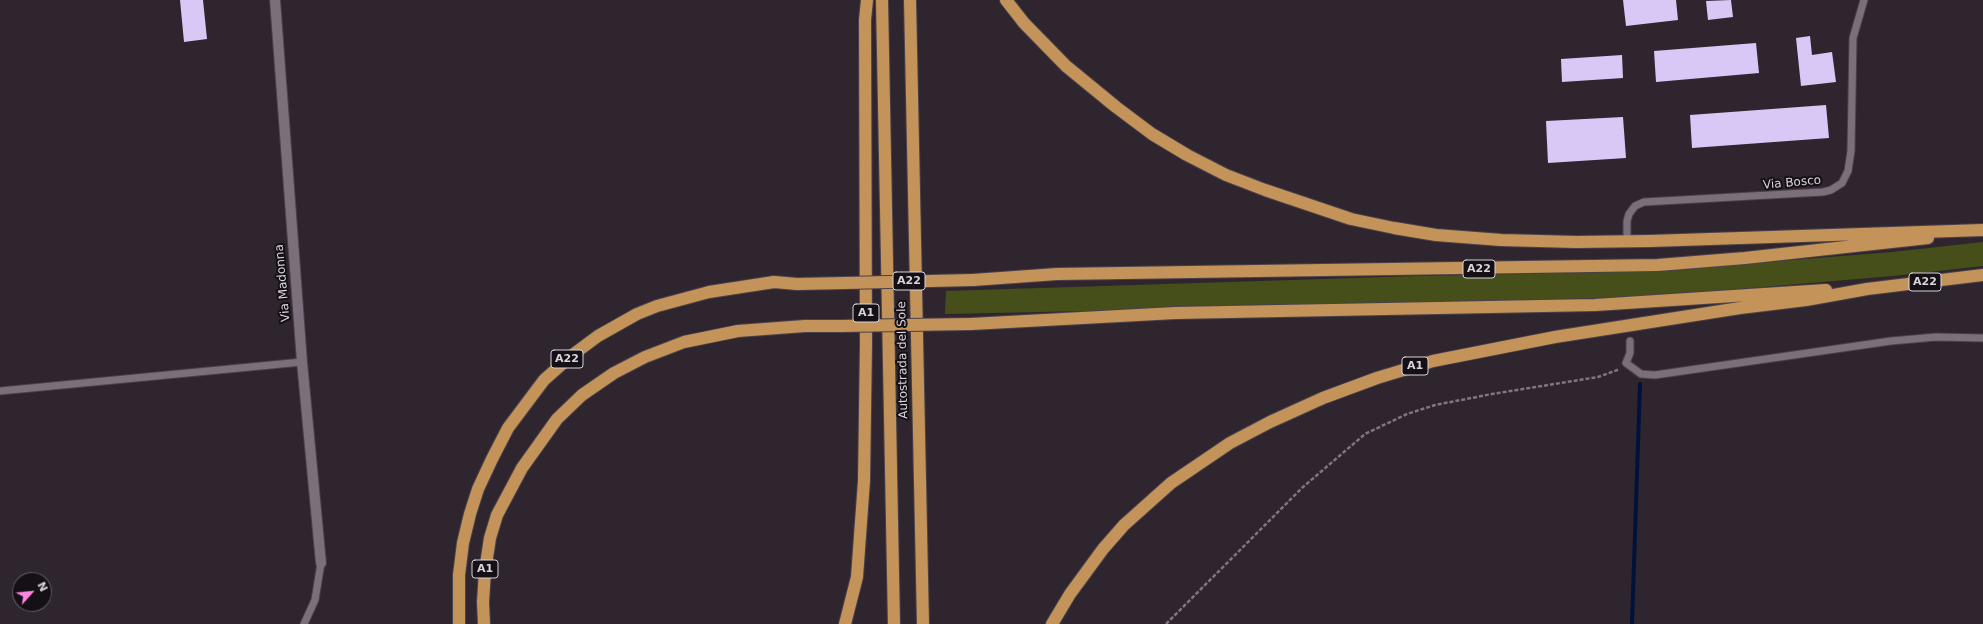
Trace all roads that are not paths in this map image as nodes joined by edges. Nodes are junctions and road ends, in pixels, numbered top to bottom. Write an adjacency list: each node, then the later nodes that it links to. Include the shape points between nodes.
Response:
1 (275, 0): 13 (street, Via Madonna)
2 (867, 0): 19 (highway, A1, via 864,481 857,576)
3 (882, 0): 20 (highway, Autostrada del Sole / A1)
4 (910, 0): 21 (highway, Autostrada del Sole)
5 (1006, 0): 7 (highway, via 1024,23 1066,66 1152,134 1226,175 1351,219 1436,235 1576,242)
6 (1864, 0): 8 (lane, Via Bosco, via 1853,38 1851,157 1842,183 1823,192 1644,202 1629,214)
7 (1983, 231): 17 (highway, A22, bridge, via 1745,258 1658,265 1057,274 973,280 797,284 774,282 709,292 637,314 598,336 544,380 508,428 478,489 463,544 459,575)
8 (1627, 234)
9 (1983, 275): 10 (highway, A22)
10 (1867, 289): 18 (highway, A1, bridge, via 1595,304 1175,312 971,324 805,326 738,331 684,342 644,357 614,373 582,395 556,419 522,468 497,515 490,538 485,571 482,602); 22 (highway, A1, via 1607,328 1433,361 1323,398 1230,443 1170,483 1124,525 1103,549)
11 (1983, 338): 12 (lane, via 1936,337 1891,341 1655,375 1641,374 1626,363 1630,354)
12 (1630, 341)
13 (302, 362): 14 (lane); 15 (street, Via Madonna)
14 (0, 391)
15 (321, 563): 16 (lane, via 315,600)
16 (304, 624)
17 (459, 624)
18 (484, 624)
19 (845, 624)
20 (894, 624)
21 (923, 624)
22 (1052, 624)

